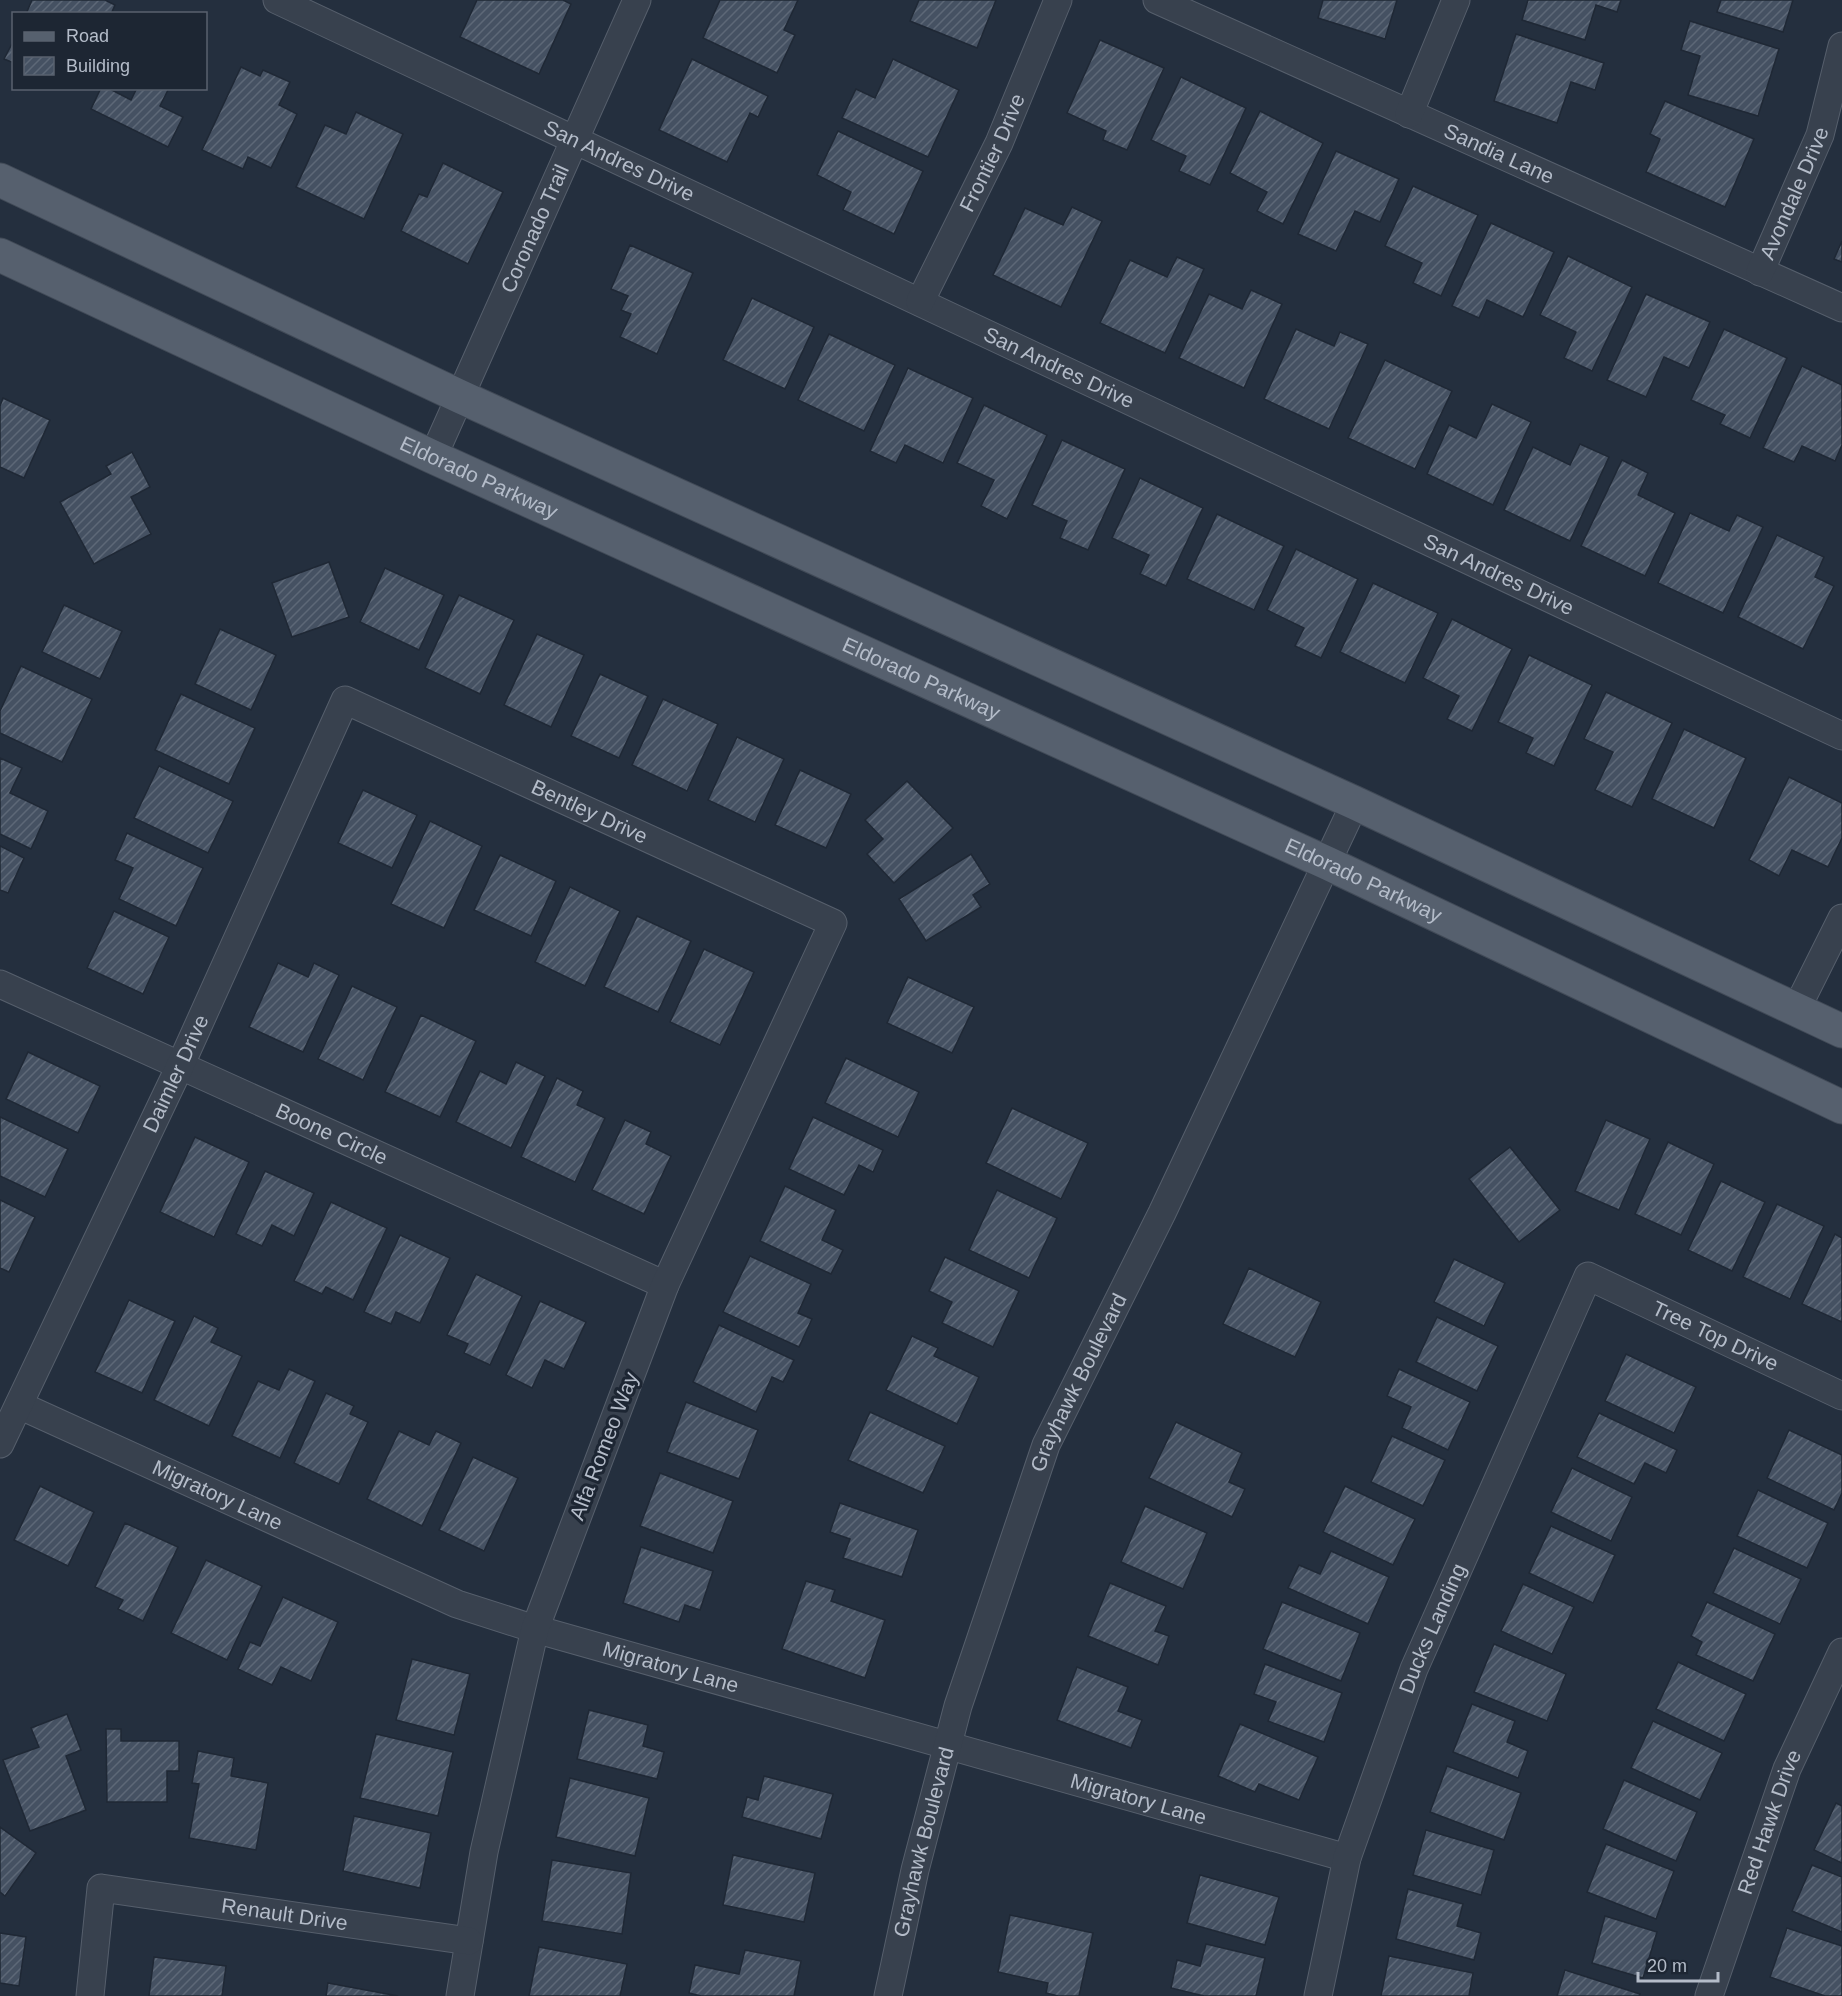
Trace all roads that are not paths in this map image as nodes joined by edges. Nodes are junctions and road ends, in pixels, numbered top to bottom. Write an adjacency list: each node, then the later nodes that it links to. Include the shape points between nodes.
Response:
1 (277, 0): 8 (street, San Andres Drive)
2 (637, 0): 8 (street, Coronado Trail)
3 (1058, 0): 12 (street, Frontier Drive, via 999,143)
4 (1157, 0): 7 (street, Sandia Lane)
5 (1456, 0): 7 (street)
6 (1842, 46): 11 (street, Avondale Drive, via 1820,135)
7 (1409, 114): 11 (street, Sandia Lane)
8 (575, 140): 12 (street, San Andres Drive); 14 (street, Coronado Trail)
9 (0, 180): 14 (main road)
10 (0, 255): 15 (main road, Eldorado Parkway)
11 (1760, 272): 13 (street, Sandia Lane)
12 (920, 302): 17 (street, San Andres Drive)
13 (1842, 308)
14 (461, 397): 15 (street, Coronado Trail); 18 (main road)
15 (433, 457): 19 (main road, Eldorado Parkway)
16 (345, 700): 21 (street, Bentley Drive); 25 (street, Daimler Drive)
17 (1842, 736)
18 (1355, 803): 19 (street, Grayhawk Boulevard); 23 (main road)
19 (1327, 863): 26 (main road, Eldorado Parkway); 34 (street, Grayhawk Boulevard, via 1162,1214 1046,1445)
20 (1842, 918): 23 (street)
21 (833, 923): 28 (street, Alfa Romeo Way)
22 (0, 984): 25 (street, Boone Circle)
23 (1796, 1010): 24 (main road)
24 (1842, 1031)
25 (180, 1066): 28 (street, Boone Circle); 30 (street, Daimler Drive)
26 (1842, 1107)
27 (1588, 1276): 29 (street, Tree Top Drive); 35 (street, Ducks Landing, via 1414,1669)
28 (665, 1285): 32 (street, Alfa Romeo Way)
29 (1842, 1396)
30 (19, 1405): 31 (street, Daimler Drive); 32 (street, Migratory Lane, via 457,1604)
31 (0, 1444)
32 (536, 1629): 34 (street, Migratory Lane); 36 (street, Alfa Romeo Way, via 484,1852)
33 (1842, 1652): 41 (street, Red Hawk Drive, via 1787,1769)
34 (948, 1746): 35 (street, Migratory Lane); 39 (street, Grayhawk Boulevard, via 915,1870)
35 (1347, 1858): 40 (street, Ducks Landing)
36 (469, 1941): 37 (street, Renault Drive, via 101,1888); 38 (street, Alfa Romeo Way)
37 (90, 1996)
38 (460, 1996)
39 (888, 1996)
40 (1318, 1996)
41 (1709, 1996)

